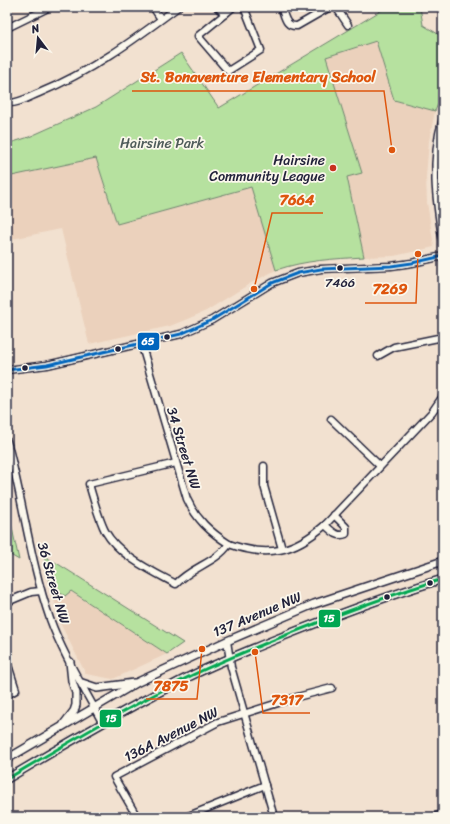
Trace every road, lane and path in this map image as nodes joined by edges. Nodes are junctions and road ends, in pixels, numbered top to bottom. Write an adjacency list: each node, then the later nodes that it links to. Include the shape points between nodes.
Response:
1 (50, 7): 13 (street)
2 (152, 7): 11 (street)
3 (178, 7): 11 (street)
4 (217, 7): 10 (street)
5 (233, 7): 10 (street)
6 (244, 7): 10 (street, via 261,50 228,71 198,36)
7 (281, 7): 8 (street, via 291,27)
8 (330, 7)
9 (336, 7): 12 (street)
10 (225, 14)
11 (161, 20): 14 (street, via 118,51 78,75 30,97)
12 (348, 25)
13 (7, 28)
14 (7, 103)
15 (443, 118): 16 (street, via 437,147 435,177 436,205)
16 (443, 243)
17 (443, 256): 19 (street, via 391,266 321,269 298,273 272,283 204,324 181,334)
18 (443, 336): 20 (street, via 394,347)
19 (141, 343): 22 (street); 27 (street, 34 Street NW)
20 (378, 356)
21 (7, 370): 22 (street)
22 (16, 370): 23 (street)
23 (7, 375)
24 (443, 396): 29 (street, via 432,412)
25 (331, 419): 29 (street)
26 (7, 441): 36 (street, 36 Street NW)
27 (176, 463): 32 (street, 34 Street NW, via 194,514 208,529); 32 (street, via 89,484 105,531 134,561 176,584 183,576 220,555)
28 (264, 466): 33 (street, via 264,486)
29 (380, 466): 30 (street)
30 (334, 515): 31 (street); 31 (street, via 346,527 346,534 339,536)
31 (325, 524): 33 (street, via 302,542)
32 (229, 544): 33 (street, via 256,551)
33 (282, 549)
34 (443, 562): 38 (main road, 137 Avenue NW, via 314,604)
35 (443, 579): 39 (main road, via 324,619)
36 (41, 591): 37 (street, via 31,592); 41 (street, 36 Street NW, via 55,632)
37 (7, 602)
38 (227, 641): 39 (street); 42 (main road, 137 Avenue NW)
39 (229, 659): 47 (street); 48 (main road, via 174,684)
40 (7, 662): 45 (street, via 16,690)
41 (70, 662): 43 (street, 36 Street NW); 49 (main road, via 76,704)
42 (138, 682): 43 (main road, via 97,688); 46 (main road, 137 Avenue NW)
43 (82, 684): 46 (street, 36 Street NW)
44 (332, 688): 47 (street, 136A Avenue NW)
45 (7, 695)
46 (95, 708): 48 (street, 36 Street NW); 49 (main road, 137 Avenue NW)
47 (245, 714): 52 (street); 54 (street, 136A Avenue NW, via 218,722 114,777)
48 (102, 722): 51 (main road)
49 (62, 727): 50 (main road, 137 Avenue NW)
50 (7, 759)
51 (7, 779)
52 (265, 785): 55 (street); 56 (street)
53 (443, 814): 57 (street)
54 (137, 817)
55 (186, 817)
56 (274, 817)
57 (433, 817)

